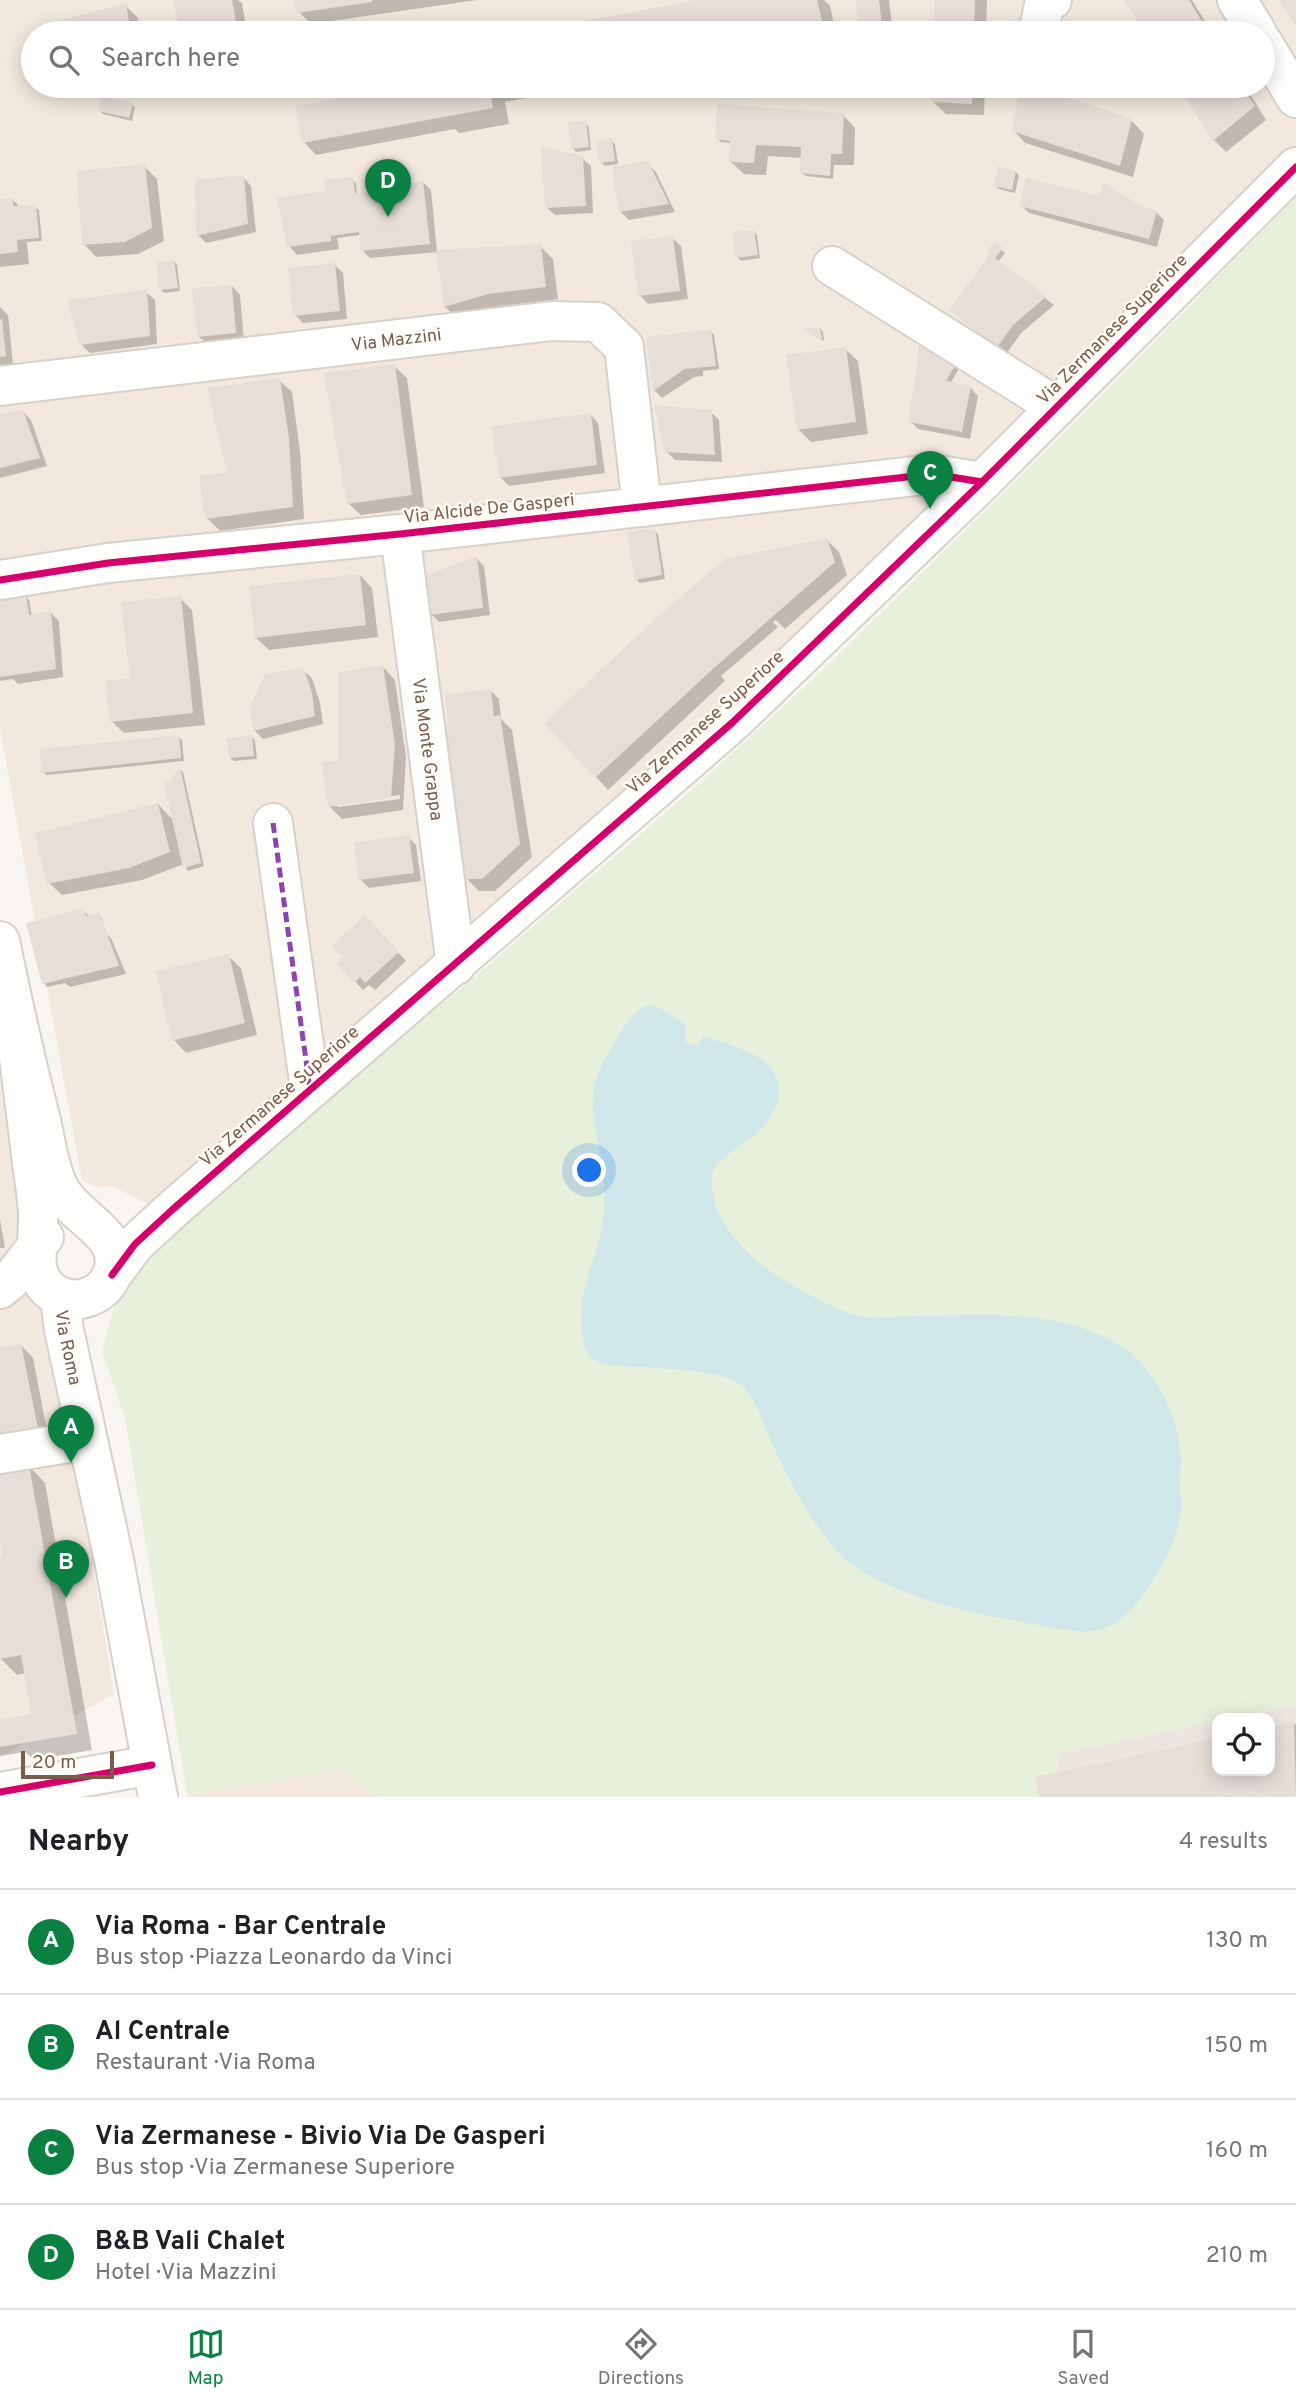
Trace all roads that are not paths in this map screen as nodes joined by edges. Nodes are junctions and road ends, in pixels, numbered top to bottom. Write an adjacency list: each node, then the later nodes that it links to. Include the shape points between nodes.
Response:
1 (1052, 0): 3 (street, via 1044,5)
2 (1237, 0): 4 (street)
3 (1041, 21)
4 (1250, 21)
5 (1275, 63): 6 (street)
6 (1296, 98)
7 (1296, 167): 10 (street, Via Zermanese Superiore)
8 (832, 266): 10 (street)
9 (0, 386): 12 (street, Via Mazzini, via 552,321 598,322 624,347)
10 (1056, 407): 11 (street, Via Zermanese Superiore)
11 (982, 482): 12 (street, Via Alcide De Gasperi, via 933,474); 17 (street, Via Zermanese Superiore, via 733,722)
12 (642, 507): 13 (street, Via Alcide De Gasperi)
13 (400, 534): 14 (street, Via Alcide De Gasperi, via 108,563); 17 (street, Via Monte Grappa)
14 (0, 580)
15 (273, 823): 19 (street)
16 (0, 941): 18 (street, Via Roma)
17 (456, 965): 19 (street, Via Zermanese Superiore)
18 (13, 1009): 21 (street, Via Roma, via 53,1173 66,1199); 22 (street, Via Roma, via 35,1184)
19 (310, 1089): 20 (street, Via Zermanese Superiore)
20 (172, 1210): 21 (street, Via Zermanese Superiore, via 129,1226); 23 (street, Via Zermanese Superiore, via 135,1244)
21 (97, 1228): 22 (street, via 78,1221 54,1227); 23 (street, Via Roma, via 114,1252)
22 (38, 1246): 24 (street); 25 (street, Via Roma, via 36,1268)
23 (108, 1282): 25 (street, Via Roma, via 83,1299); 28 (street, Via Roma, via 91,1330)
24 (2, 1287): 25 (street)
25 (57, 1296): 26 (street, Via Roma)
26 (87, 1440): 27 (street); 28 (street, Via Roma)
27 (0, 1454)
28 (114, 1560): 29 (street, Via Roma)
29 (155, 1781): 30 (street)
30 (0, 1792)

